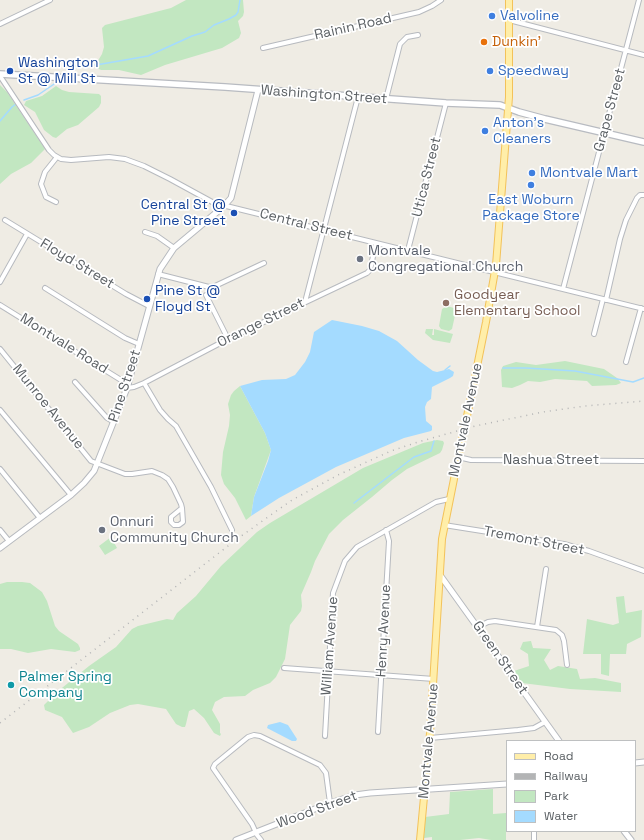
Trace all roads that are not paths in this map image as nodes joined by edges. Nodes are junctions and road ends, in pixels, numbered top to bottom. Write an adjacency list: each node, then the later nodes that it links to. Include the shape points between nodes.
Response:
1 (50, 0): 6 (street)
2 (441, 0): 8 (street, Rainin Road, via 416,12)
3 (509, 0): 5 (main road, Montvale Avenue)
4 (639, 0): 9 (street, Grape Street)
5 (509, 20): 9 (street); 16 (main road, Montvale Avenue)
6 (0, 24)
7 (418, 35): 14 (street, via 407,37 400,44)
8 (263, 48)
9 (626, 50): 10 (street); 17 (street, Grape Street)
10 (644, 55)
11 (0, 75): 12 (main road, Washington Street); 19 (street, via 46,146)
12 (258, 90): 13 (main road, Washington Street); 22 (street, via 232,196)
13 (358, 97): 14 (main road, Washington Street); 24 (street)
14 (386, 99): 15 (main road, Washington Street)
15 (446, 103): 16 (main road, Washington Street, via 498,105); 29 (street, Utica Street)
16 (508, 108): 17 (main road, Washington Street); 31 (main road, Montvale Avenue)
17 (604, 132): 18 (main road, Washington Street); 35 (street, Grape Street)
18 (644, 142)
19 (57, 157): 21 (street, via 44,172 41,184 46,197); 22 (street, Central Street, via 69,160 109,157 125,159 170,178)
20 (644, 195): 37 (street, via 637,198 626,220)
21 (56, 202)
22 (224, 206): 24 (street, Central Street); 28 (street, Pine Street)
23 (5, 220): 26 (street, Floyd Street)
24 (324, 230): 27 (street, Central Street); 38 (street)
25 (145, 232): 28 (street, via 157,236)
26 (27, 234): 33 (street); 40 (street, Floyd Street)
27 (376, 243): 29 (street, Central Street); 38 (street, Orange Street, via 368,272)
28 (174, 248): 32 (street, Pine Street)
29 (408, 250): 31 (street, Central Street)
30 (264, 263): 32 (street, via 209,287)
31 (494, 272): 35 (street, Central Street); 52 (main road, Montvale Avenue, bridge)
32 (158, 274): 40 (street, Pine Street)
33 (0, 282)
34 (45, 288): 44 (street)
35 (563, 289): 37 (street, Central Street)
36 (206, 295): 43 (street)
37 (604, 300): 41 (street, Central Street); 42 (street)
38 (305, 302): 43 (street, Orange Street)
39 (0, 305): 49 (street, Montvale Road)
40 (149, 306): 44 (street, Pine Street)
41 (643, 309): 46 (street)
42 (594, 334)
43 (228, 339): 48 (street, Orange Street)
44 (139, 344): 49 (street, Pine Street)
45 (0, 349): 54 (street, Munroe Avenue, via 91,461)
46 (626, 362)
47 (75, 382): 51 (street, via 107,418)
48 (144, 383): 49 (street, Orange Street, via 134,387); 62 (street, via 160,410 176,426)
49 (128, 385): 51 (street, Pine Street)
50 (0, 410): 56 (street)
51 (114, 422): 54 (street, Pine Street)
52 (458, 457): 53 (street, Nashua Street, via 471,460); 57 (main road, Montvale Avenue)
53 (644, 460)
54 (97, 464): 56 (street, Pine Street, via 87,480); 58 (street, via 126,474 152,471 162,475 173,487)
55 (0, 469): 59 (street)
56 (71, 495): 59 (street, Pine Street)
57 (449, 499): 60 (main road, Montvale Avenue); 63 (street, William Avenue, via 436,502)
58 (182, 508)
59 (40, 518): 64 (street, Pine Street)
60 (444, 525): 67 (street, Tremont Street, via 564,544); 68 (main road, Montvale Avenue)
61 (0, 530): 64 (street)
62 (232, 530)
63 (386, 530): 73 (street, William Avenue, via 357,547 349,554 344,564 333,592); 74 (street, Henry Avenue, via 389,540)
64 (9, 541): 65 (street, Pine Street)
65 (0, 548)
66 (546, 569): 69 (street)
67 (644, 571)
68 (440, 576): 70 (street, Green Street); 75 (main road, Montvale Avenue)
69 (537, 626): 70 (street, via 492,621); 71 (street, via 562,635)
70 (478, 627): 76 (street, Green Street)
71 (567, 665)
72 (284, 668): 73 (street)
73 (329, 672): 74 (street); 78 (street, William Avenue)
74 (381, 676): 75 (street); 77 (street, Henry Avenue)
75 (434, 679): 79 (main road, Montvale Avenue)
76 (545, 722): 79 (street, via 534,728); 80 (street, Green Street)
77 (378, 732)
78 (325, 736)
79 (430, 738): 82 (main road, Montvale Avenue)
80 (558, 740)
81 (506, 784): 82 (street)
82 (425, 790): 83 (street, Wood Street, via 360,794); 88 (main road, Montvale Avenue)
83 (330, 803): 84 (street, Wood Street); 84 (street, via 326,776 318,763 254,735 213,766)
84 (256, 832): 86 (street, Wood Street); 87 (street)
85 (625, 832): 89 (street)
86 (236, 840)
87 (261, 840)
88 (420, 840)
89 (631, 840)

